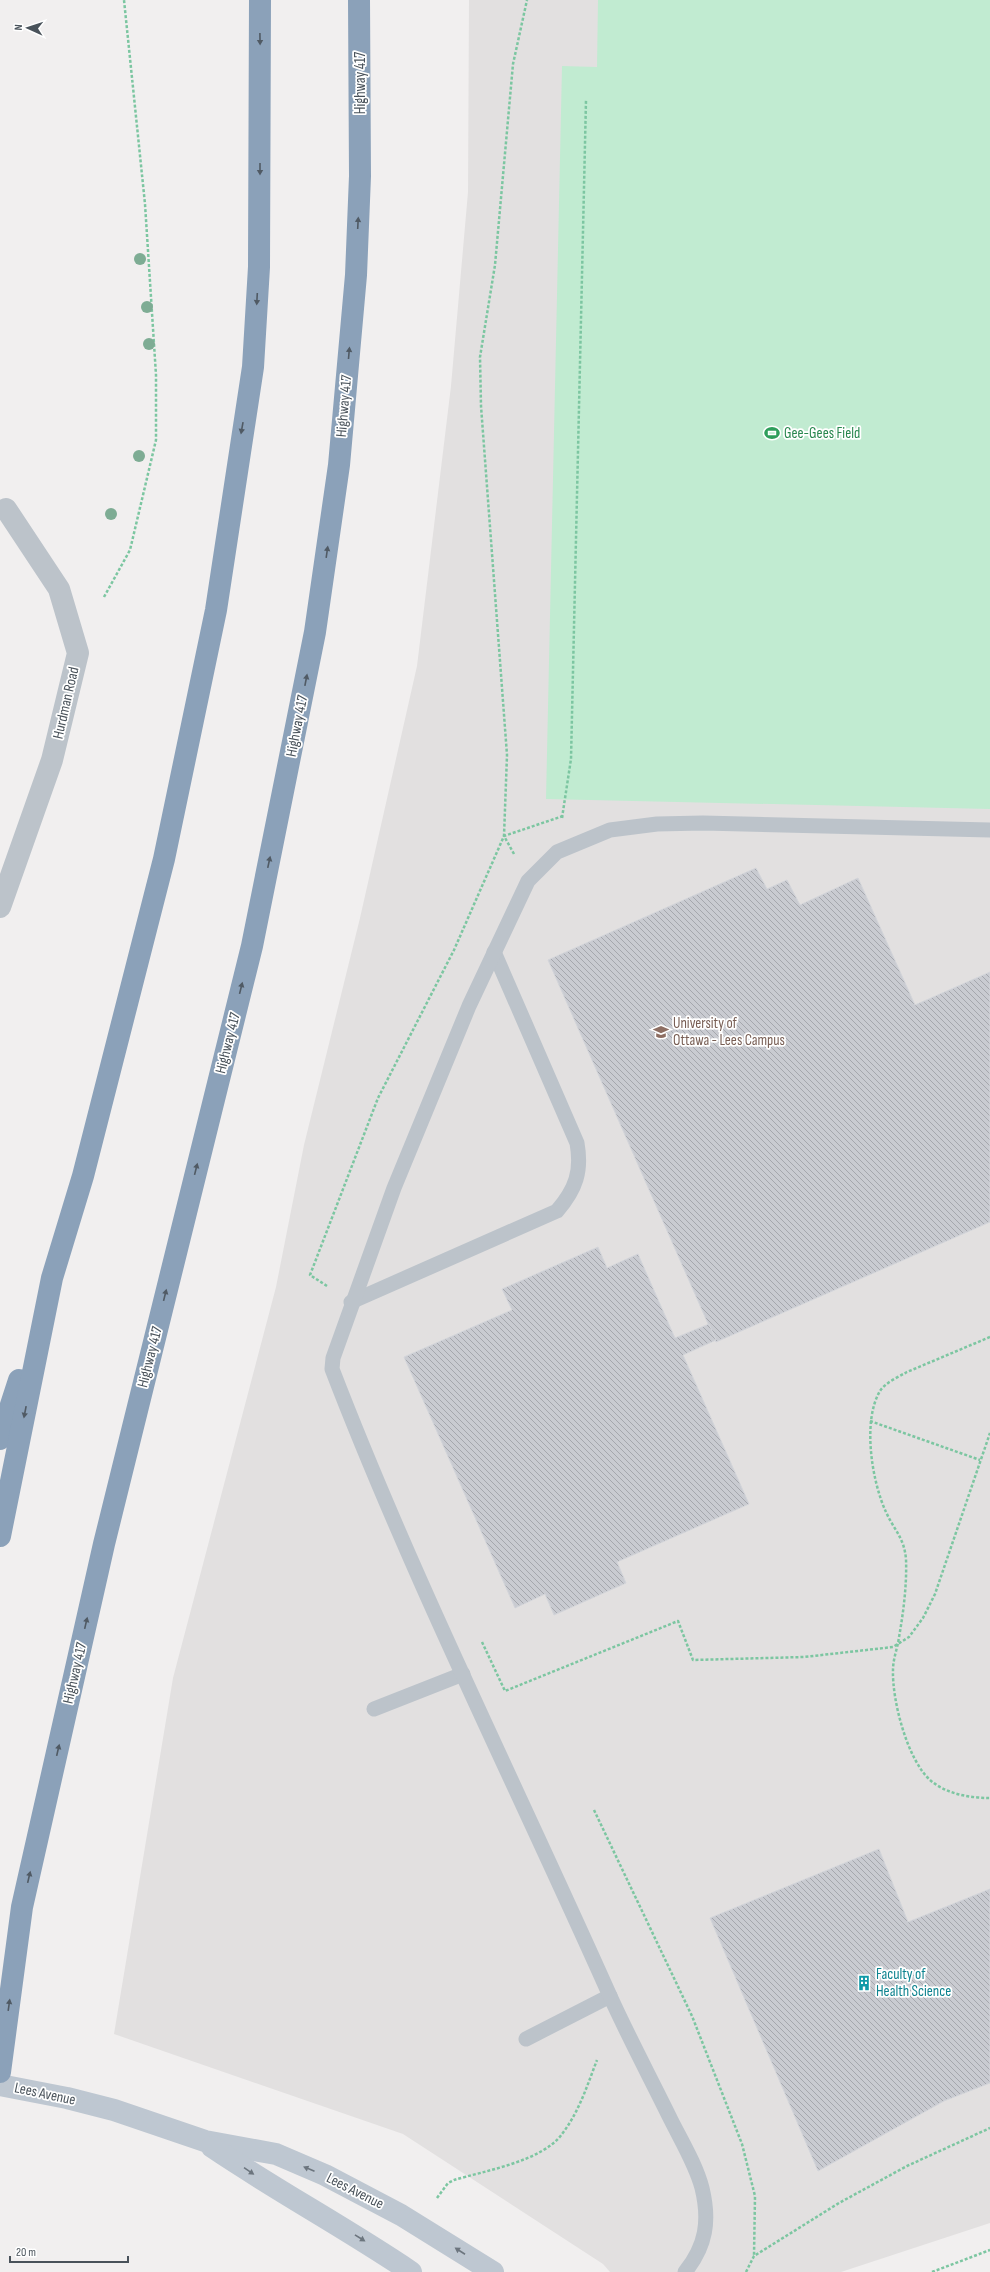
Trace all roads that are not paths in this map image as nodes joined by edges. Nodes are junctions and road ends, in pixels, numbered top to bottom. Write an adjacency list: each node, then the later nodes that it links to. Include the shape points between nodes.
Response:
1 (260, 0): 7 (highway, one-way to 7, via 259,267 253,367 216,610 164,859 82,1176)
2 (359, 0): 15 (highway, Highway 417, one-way to 2, via 22,1907 104,1544 252,946 315,632 339,465 356,274 360,176)
3 (6, 509): 5 (street, Hurdman Road, via 59,589 78,653 52,760)
4 (990, 830): 6 (lane, via 703,823 657,824 610,830 557,852 528,880)
5 (0, 907)
6 (494, 952): 8 (lane, via 394,1188); 8 (lane, via 577,1143 580,1161 577,1177 568,1198 557,1211)
7 (52, 1278): 9 (highway); 10 (highway, one-way to 10)
8 (351, 1302): 11 (lane, via 333,1358 332,1369 365,1454)
9 (0, 1440)
10 (0, 1536)
11 (463, 1674): 12 (lane); 13 (lane)
12 (374, 1709)
13 (610, 1996): 14 (lane); 20 (lane, via 701,2185 706,2209 703,2240 697,2257)
14 (526, 2039)
15 (0, 2072)
16 (0, 2085): 17 (main road, Lees Avenue, via 114,2110)
17 (205, 2142): 18 (main road, Lees Avenue, one-way to 18); 19 (main road, Lees Avenue, one-way to 17, via 423,2227 325,2175 276,2154)
18 (411, 2272)
19 (493, 2272)
20 (685, 2272)

